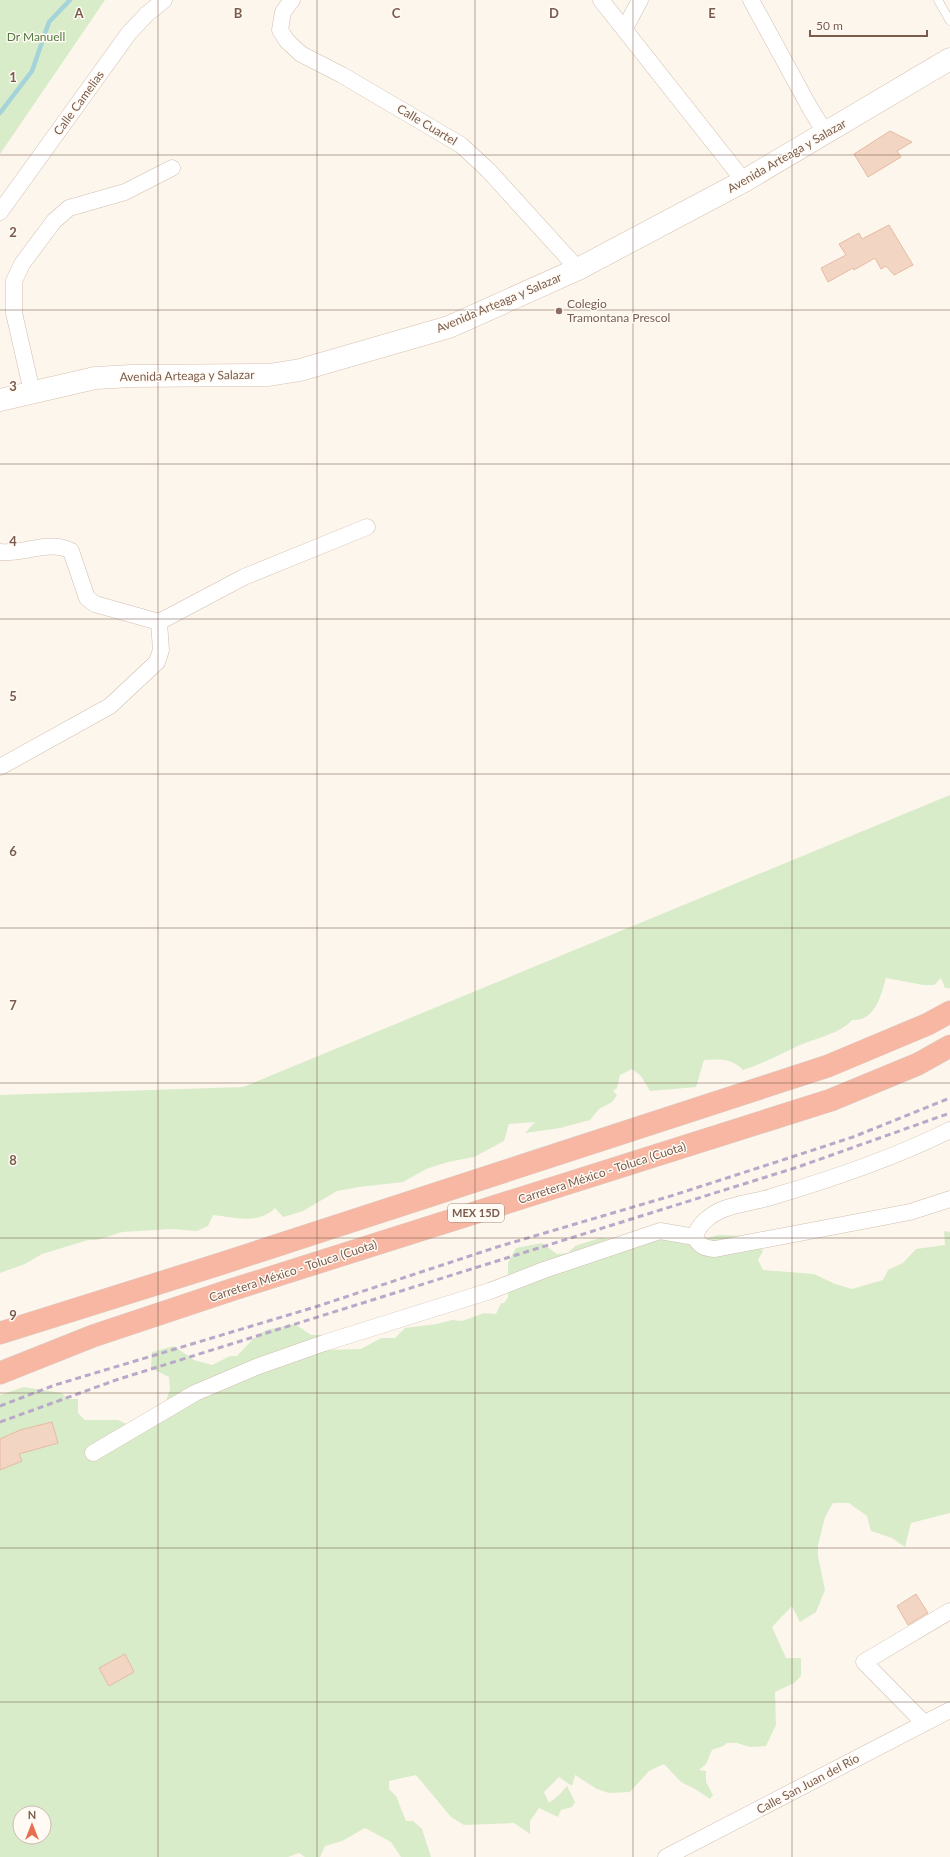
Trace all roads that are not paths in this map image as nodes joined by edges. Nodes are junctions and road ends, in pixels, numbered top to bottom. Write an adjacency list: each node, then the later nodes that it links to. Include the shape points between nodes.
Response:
1 (164, 0): 13 (street, Calle Camelias, via 129,33)
2 (292, 0): 14 (street, Calle Cuartel, via 283,12 280,30 287,41 301,54 342,75 461,145 488,170)
3 (601, 0): 8 (street)
4 (640, 0): 8 (street)
5 (751, 0): 10 (street)
6 (938, 0): 7 (lane)
7 (950, 21)
8 (624, 30): 12 (street)
9 (950, 59): 10 (street, Avenida Arteaga y Salazar)
10 (826, 134): 12 (street, Avenida Arteaga y Salazar)
11 (172, 168): 15 (street, via 124,192 69,208 54,221 22,264 14,280 14,313)
12 (744, 182): 14 (street, Avenida Arteaga y Salazar)
13 (0, 212)
14 (578, 269): 15 (street, Avenida Arteaga y Salazar, via 449,327 300,370 269,375 95,378)
15 (32, 392): 16 (street, Avenida Arteaga y Salazar)
16 (0, 400)
17 (367, 527): 19 (street, via 244,577)
18 (0, 552): 19 (street, via 64,547 71,551 87,598 95,604)
19 (159, 622): 20 (street, via 161,650 157,662 110,706)
20 (0, 767)
21 (950, 1012): 26 (highway, MEX 15D, via 928,1024 828,1066)
22 (950, 1046): 27 (highway, Carretera México - Toluca (Cuota) / MEX 15D, via 918,1064 831,1100 231,1290 93,1336)
23 (950, 1130): 25 (street, via 858,1168 770,1198 724,1209 701,1224)
24 (950, 1199): 25 (street, via 903,1213 716,1249 700,1245)
25 (695, 1237): 28 (street, via 660,1231 490,1291 256,1367 195,1393)
26 (0, 1333)
27 (0, 1373)
28 (93, 1453)
29 (950, 1611): 31 (street, via 864,1662)
30 (950, 1710): 31 (street, Calle San Juan del Río)
31 (924, 1723): 32 (street, Calle San Juan del Río)
32 (666, 1857)

